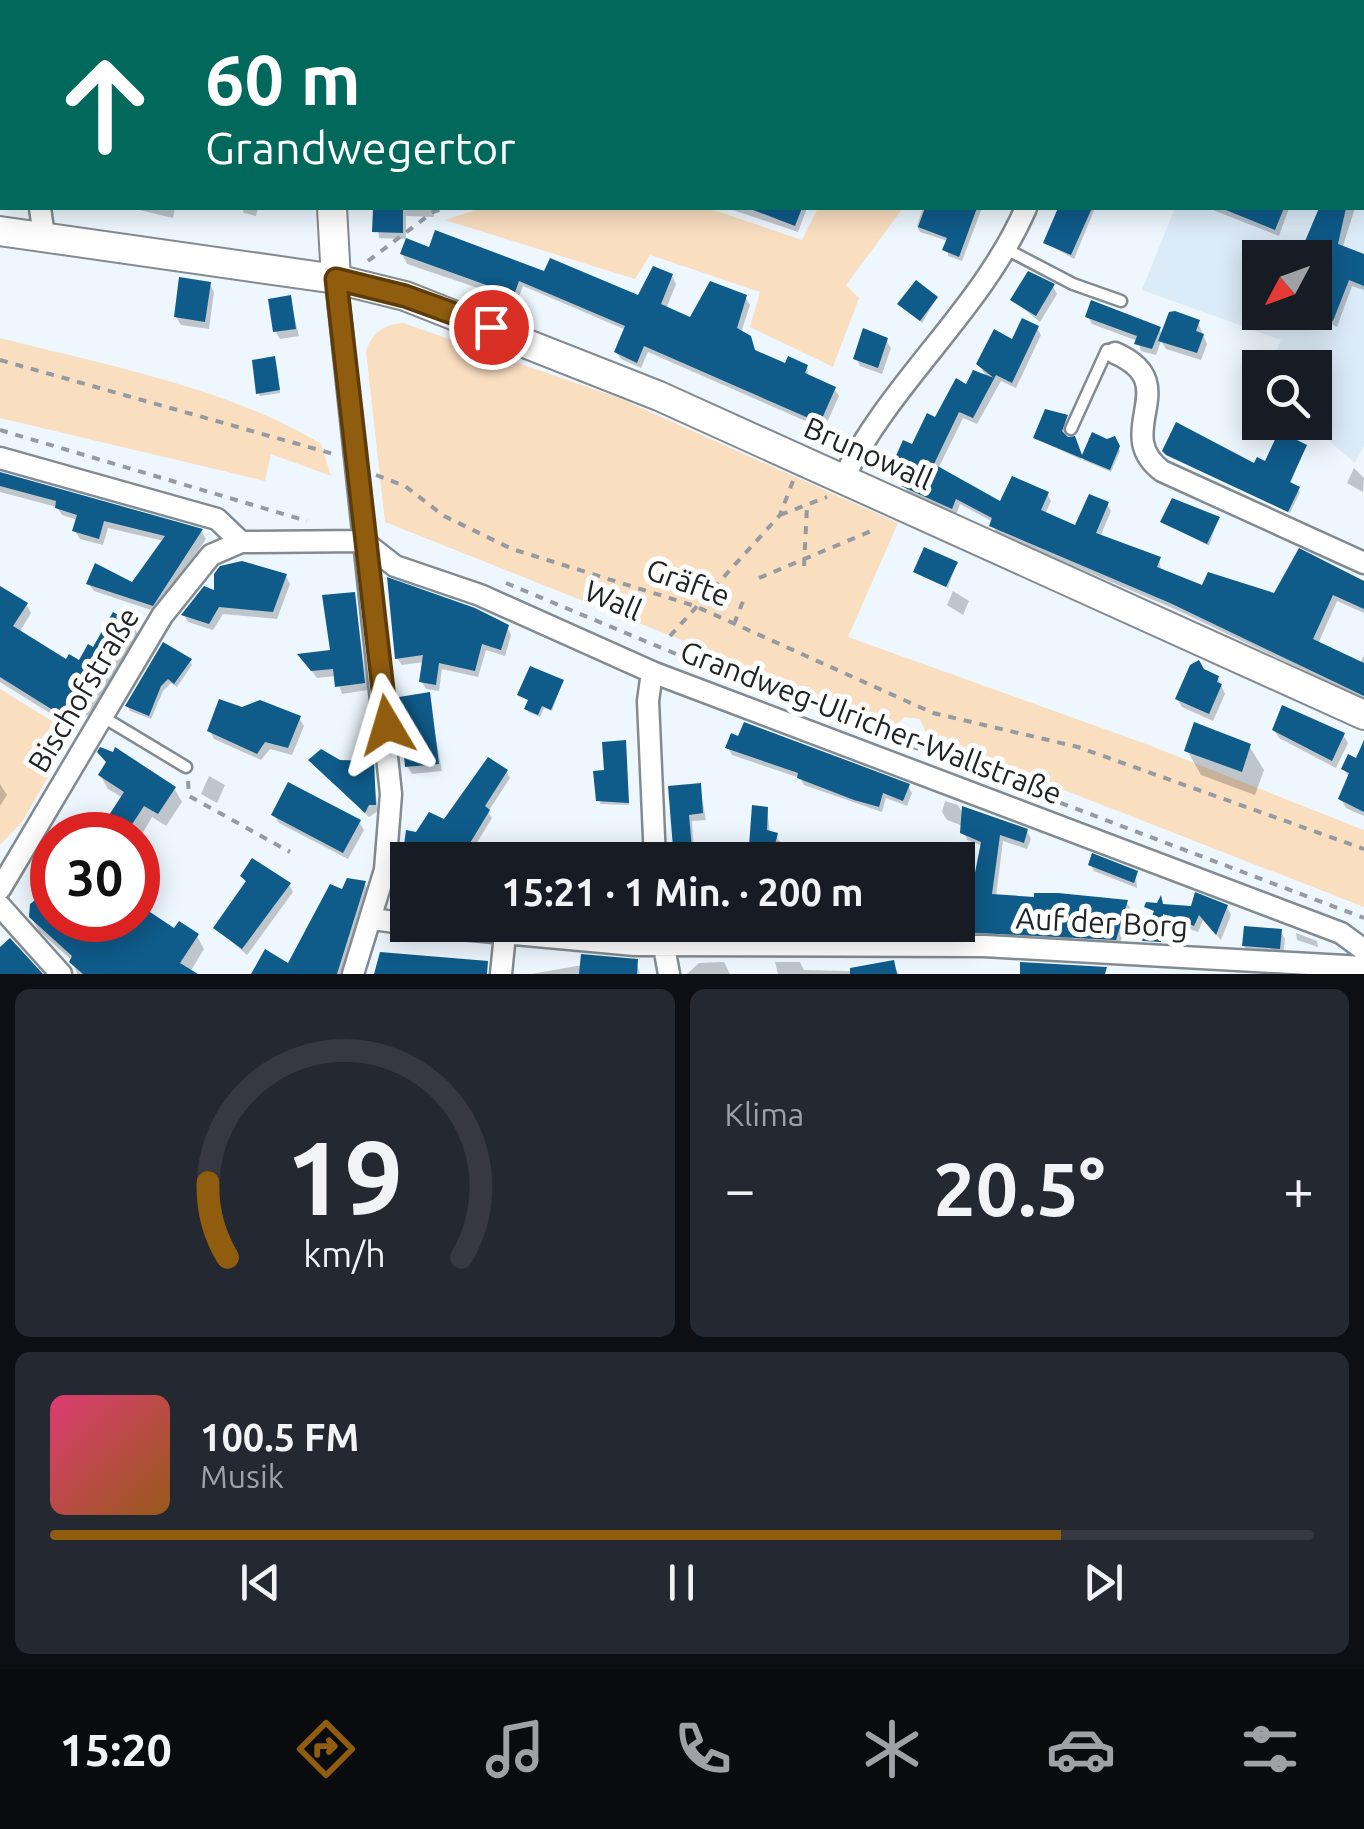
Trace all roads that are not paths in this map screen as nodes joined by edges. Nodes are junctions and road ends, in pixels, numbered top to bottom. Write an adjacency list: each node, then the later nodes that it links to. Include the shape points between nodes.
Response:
1 (40, 210): 5 (street)
2 (332, 210): 7 (street)
3 (1025, 210): 6 (street)
4 (0, 231): 5 (street, Brunowall)
5 (44, 236): 7 (street, Brunowall)
6 (1008, 250): 8 (lane); 12 (street, via 862,439)
7 (336, 279): 12 (street, Brunowall, via 491,327); 13 (street)
8 (1122, 301)
9 (1115, 353): 10 (lane, via 1108,350); 15 (street, via 1135,362 1145,376 1146,459)
10 (1072, 429)
11 (0, 458): 14 (street, via 217,519)
12 (842, 478): 17 (street, Brunowall)
13 (363, 541): 14 (street); 16 (street, Grandweg-Ulricher-Wallstraße, via 395,566 480,595); 23 (street, via 391,794)
14 (242, 542): 18 (street, Bischofstraße, via 211,555 190,575)
15 (1364, 563)
16 (652, 672): 20 (street); 28 (street, Grandweg-Ulricher-Wallstraße, via 1341,932)
17 (1364, 715)
18 (103, 717): 19 (lane); 21 (street, Bischofstraße)
19 (186, 766)
20 (654, 842)
21 (0, 889)
22 (0, 906): 30 (street)
23 (372, 919): 24 (street); 31 (street)
24 (390, 922)
25 (504, 942): 32 (street)
26 (663, 942): 33 (street)
27 (867, 942): 29 (street, Auf der Borg)
28 (1364, 950)
29 (1364, 968)
30 (61, 974)
31 (352, 974)
32 (501, 974)
33 (669, 974)

